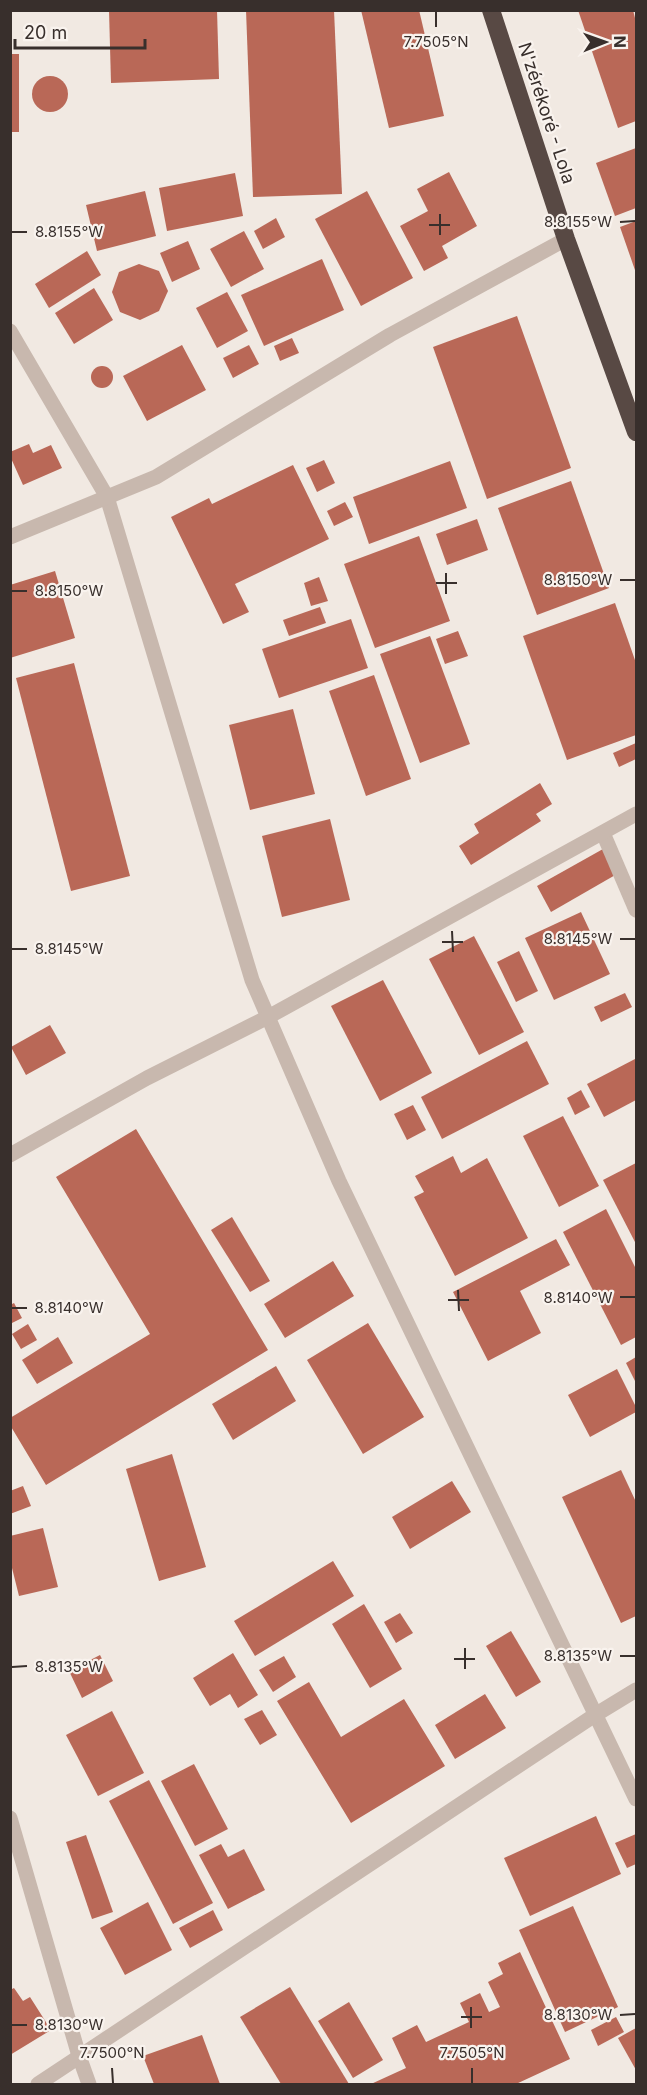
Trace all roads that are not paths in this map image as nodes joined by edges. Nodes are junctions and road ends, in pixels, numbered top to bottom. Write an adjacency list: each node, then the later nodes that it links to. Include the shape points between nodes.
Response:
1 (491, 10): 2 (highway, N'zérékoré - Lola)
2 (566, 239): 4 (highway, N'zérékoré - Lola); 5 (street, via 390,335 156,477)
3 (10, 331): 5 (street)
4 (636, 432)
5 (107, 497): 6 (street); 10 (street, via 252,980)
6 (10, 537)
7 (636, 814): 8 (street)
8 (603, 833): 9 (street); 10 (street)
9 (636, 910)
10 (268, 1017): 11 (street, via 147,1078); 13 (street, via 339,1181)
11 (10, 1155)
12 (636, 1690): 13 (street)
13 (595, 1715): 14 (street); 16 (street)
14 (636, 1799)
15 (10, 1818): 16 (street)
16 (79, 2056): 17 (street); 18 (street)
17 (38, 2085)
18 (89, 2085)

